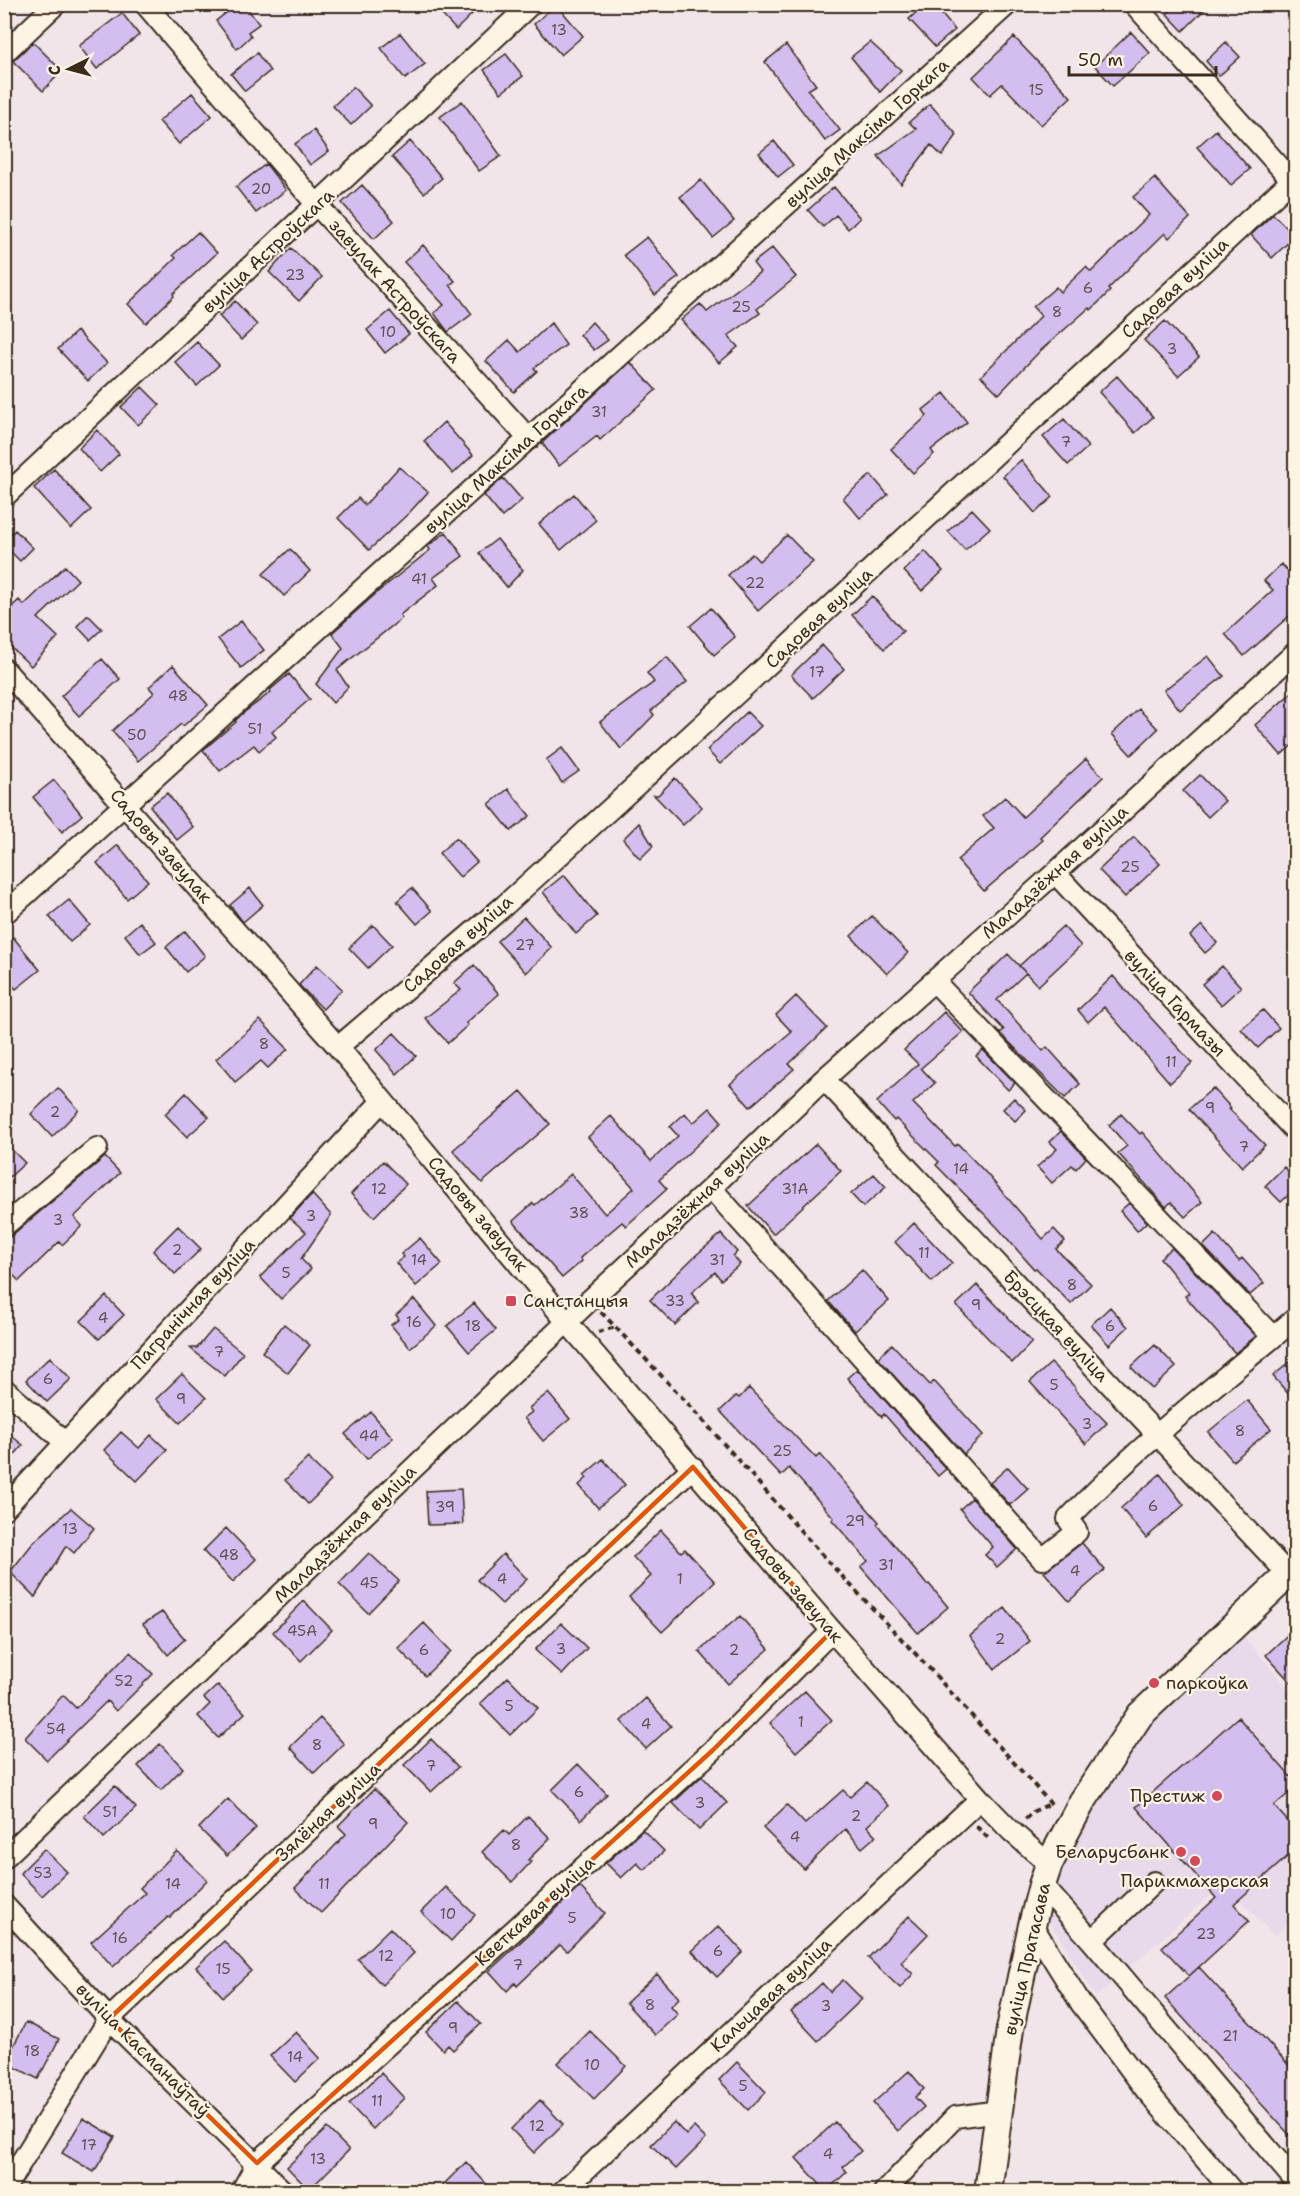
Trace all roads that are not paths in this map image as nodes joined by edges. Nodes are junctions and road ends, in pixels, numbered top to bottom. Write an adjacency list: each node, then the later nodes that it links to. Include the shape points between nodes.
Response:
1 (56, 4): 6 (street)
2 (145, 4): 8 (street, завулак Астроўскага)
3 (531, 4): 8 (street, вуліца Астроўскага)
4 (1008, 4): 9 (street, вуліца Максіма Горкага)
5 (1134, 4): 7 (street)
6 (4, 53)
7 (1293, 183): 17 (street, Садовая вуліца, via 514,897)
8 (317, 205): 9 (street, завулак Астроўскага); 10 (street, вуліца Астроўскага)
9 (529, 439): 13 (street, вуліца Максіма Горкага)
10 (4, 497)
11 (1296, 652): 14 (street, Маладзёжная вуліца)
12 (4, 669): 13 (street, Садовы завулак)
13 (124, 804): 15 (street, вуліца Максіма Горкага); 17 (street, Садовы завулак)
14 (1055, 873): 16 (street, Маладзёжная вуліца); 20 (street, вуліца Гармазы)
15 (4, 914)
16 (934, 981): 18 (street, Маладзёжная вуліца); 26 (street)
17 (338, 1047): 19 (street, Садовы завулак)
18 (824, 1079): 22 (street, Маладзёжная вуліца); 28 (street, Брэсцкая вуліца)
19 (382, 1101): 25 (street, Садовы завулак); 29 (street, Пагранічная вуліца)
20 (1296, 1132)
21 (97, 1148): 23 (street)
22 (711, 1188): 25 (street, Маладзёжная вуліца); 28 (street, via 1042,1559 1077,1532 1068,1519)
23 (4, 1226)
24 (1296, 1318): 26 (street)
25 (567, 1322): 30 (street, Садовы завулак); 35 (street, Маладзёжная вуліца)
26 (1274, 1337): 28 (street)
27 (4, 1389): 29 (street)
28 (1159, 1435): 32 (street, Брэсцкая вуліца)
29 (65, 1442): 31 (street, Пагранічная вуліца)
30 (693, 1467): 33 (street, Садовы завулак); 41 (street, Зялёная вуліца)
31 (4, 1509)
32 (1292, 1570): 36 (main road, вуліца Пратасава, via 1140,1715 1082,1802)
33 (832, 1631): 34 (street, Садовы завулак); 43 (street, Кветкавая вуліца, via 713,1750)
34 (981, 1799): 36 (street, Садовы завулак); 48 (street, Кальцавая вуліца)
35 (4, 1858)
36 (1046, 1875): 39 (main road, вуліца Пратасава); 40 (street, Садовы завулак)
37 (1154, 1882): 40 (street)
38 (4, 1905): 41 (street, вуліца Касманаўтаў)
39 (1032, 1925): 42 (main road, вуліца Пратасава, via 1010,2029); 51 (street, via 1080,2001 1146,2090)
40 (1092, 1941): 44 (street, Садовы завулак)
41 (109, 2019): 43 (street, вуліца Касманаўтаў); 45 (street, Зялёная вуліца)
42 (999, 2111): 49 (street, via 956,2117); 50 (main road, вуліца Пратасава)
43 (257, 2163): 46 (street, Кветкавая вуліца); 47 (street, вуліца Касманаўтаў)
44 (1296, 2182)
45 (4, 2190)
46 (241, 2192)
47 (284, 2192)
48 (562, 2192)
49 (884, 2192)
50 (988, 2192)
51 (1233, 2192)

